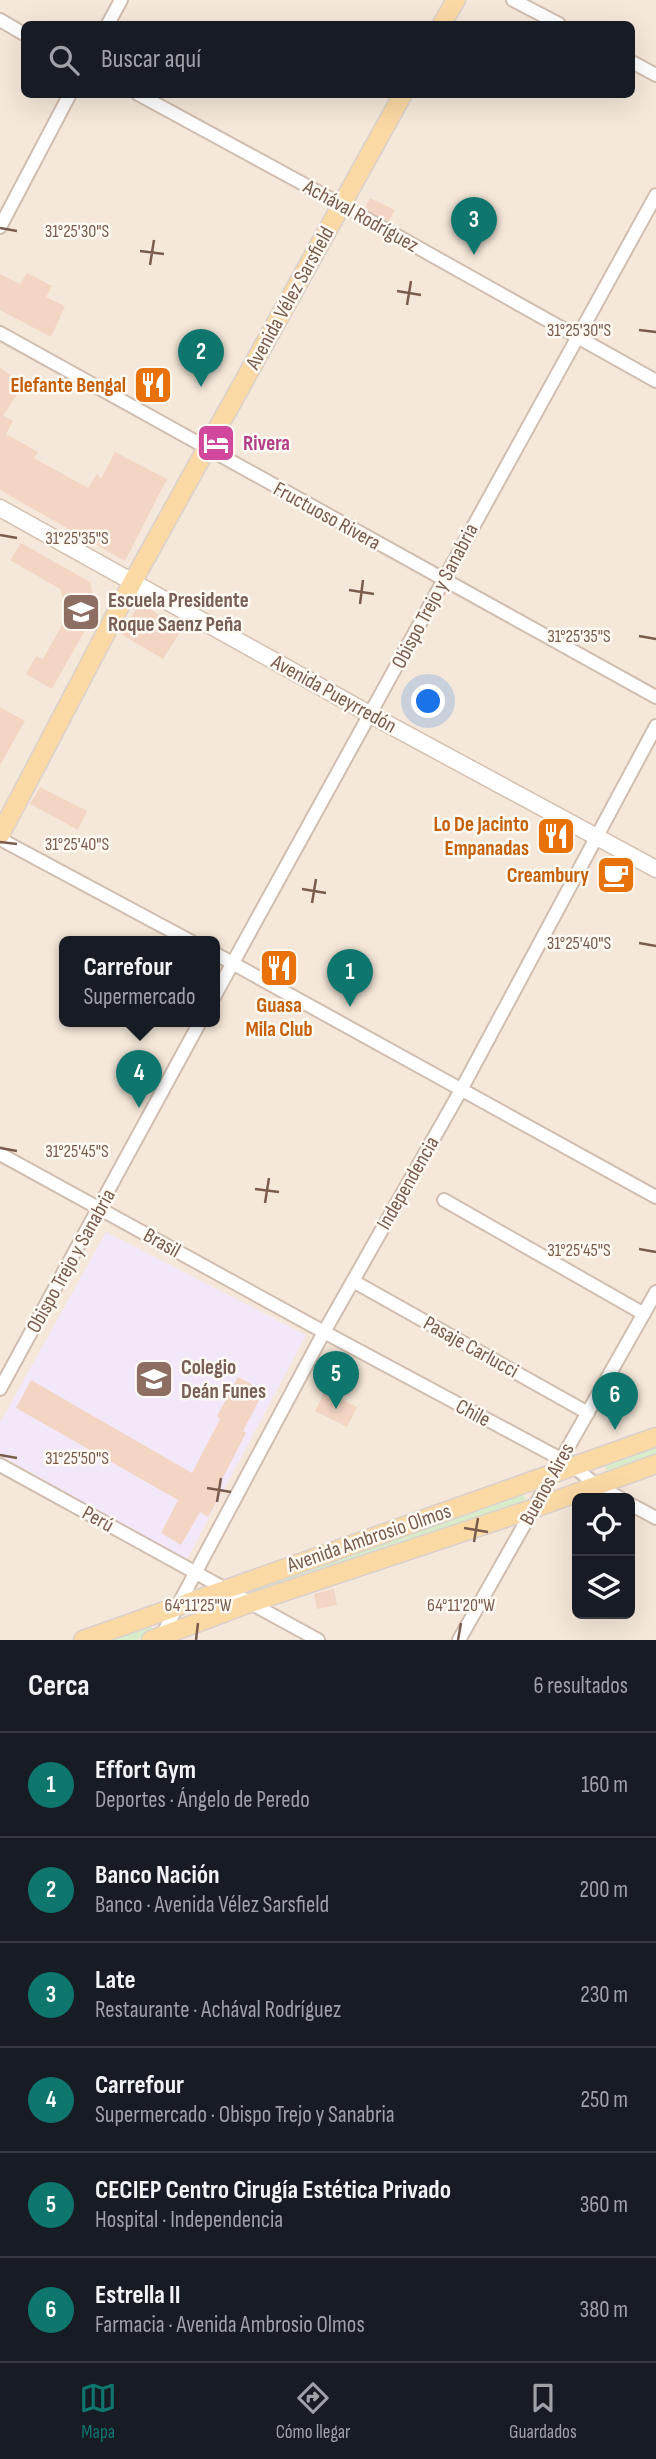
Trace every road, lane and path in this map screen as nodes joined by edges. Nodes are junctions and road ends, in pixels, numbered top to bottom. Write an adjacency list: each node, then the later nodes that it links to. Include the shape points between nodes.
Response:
1 (121, 0): 5 (street)
2 (456, 0): 6 (main road)
3 (513, 0): 7 (street)
4 (0, 20): 8 (street)
5 (110, 21)
6 (444, 21)
7 (553, 21)
8 (21, 32)
9 (635, 64): 10 (street)
10 (656, 75)
11 (68, 98): 16 (street)
12 (145, 98): 15 (street, Achával Rodríguez)
13 (401, 98): 15 (main road, Avenida Vélez Sarsfield)
14 (656, 195): 18 (street, Obispo Trejo y Sanabria)
15 (342, 205): 18 (street, Achával Rodríguez); 20 (main road, Avenida Vélez Sarsfield)
16 (0, 227)
17 (0, 333): 20 (street, Fructuoso Rivera)
18 (577, 337): 19 (street, Achával Rodríguez); 22 (street, Obispo Trejo y Sanabria)
19 (656, 381)
20 (206, 448): 22 (street, Fructuoso Rivera); 23 (main road, Avenida Vélez Sarsfield)
21 (1, 510): 23 (main road, Avenida Pueyrredón)
22 (443, 581): 24 (street, Fructuoso Rivera); 25 (street, Obispo Trejo y Sanabria)
23 (132, 583): 25 (main road, Avenida Pueyrredón); 28 (main road, Avenida Vélez Sarsfield)
24 (656, 697)
25 (371, 715): 27 (main road, Avenida Pueyrredón); 32 (street, Obispo Trejo y Sanabria)
26 (656, 726): 27 (street, Independencia)
27 (596, 836): 29 (main road, Avenida Pueyrredón); 35 (street, Independencia)
28 (0, 837): 30 (street)
29 (656, 869)
30 (181, 936)
31 (220, 956): 32 (street)
32 (233, 963): 33 (street, Obispo Trejo y Sanabria); 35 (street)
33 (220, 986)
34 (197, 1027): 39 (street, Obispo Trejo y Sanabria)
35 (461, 1090): 37 (street); 40 (street, Independencia)
36 (0, 1154): 39 (street, Brasil)
37 (656, 1197)
38 (444, 1200): 42 (street)
39 (100, 1209): 43 (street, Brasil); 44 (street, Obispo Trejo y Sanabria)
40 (353, 1281): 43 (street, Independencia); 45 (street, Pasaje Carlucci)
41 (656, 1292): 42 (street, Buenos Aires)
42 (644, 1314): 45 (street, Buenos Aires)
43 (324, 1332): 49 (street, Chile); 55 (street, Independencia)
44 (0, 1389)
45 (589, 1413): 49 (street, Buenos Aires)
46 (656, 1437): 49 (main road, Avenida Ambrosio Olmos)
47 (656, 1464): 50 (main road, Avenida Ambrosio Olmos)
48 (0, 1465): 55 (street, Perú)
49 (562, 1466): 50 (street, Chile); 53 (street, Buenos Aires); 56 (main road, Avenida Ambrosio Olmos)
50 (596, 1485): 51 (street, Chile); 53 (main road, Avenida Ambrosio Olmos)
51 (611, 1493)
52 (635, 1507): 54 (street)
53 (535, 1508): 57 (main road, Avenida Ambrosio Olmos); 62 (street, Buenos Aires)
54 (656, 1518)
55 (196, 1573): 56 (street, Perú); 58 (street, Independencia)
56 (224, 1588): 57 (street, Perú); 58 (main road, Avenida Ambrosio Olmos)
57 (250, 1603): 59 (street, Perú); 60 (main road, Avenida Ambrosio Olmos)
58 (177, 1607): 60 (street, Independencia); 61 (main road, Avenida Ambrosio Olmos)
59 (311, 1638)
60 (158, 1639)
61 (83, 1640)
62 (459, 1640)

